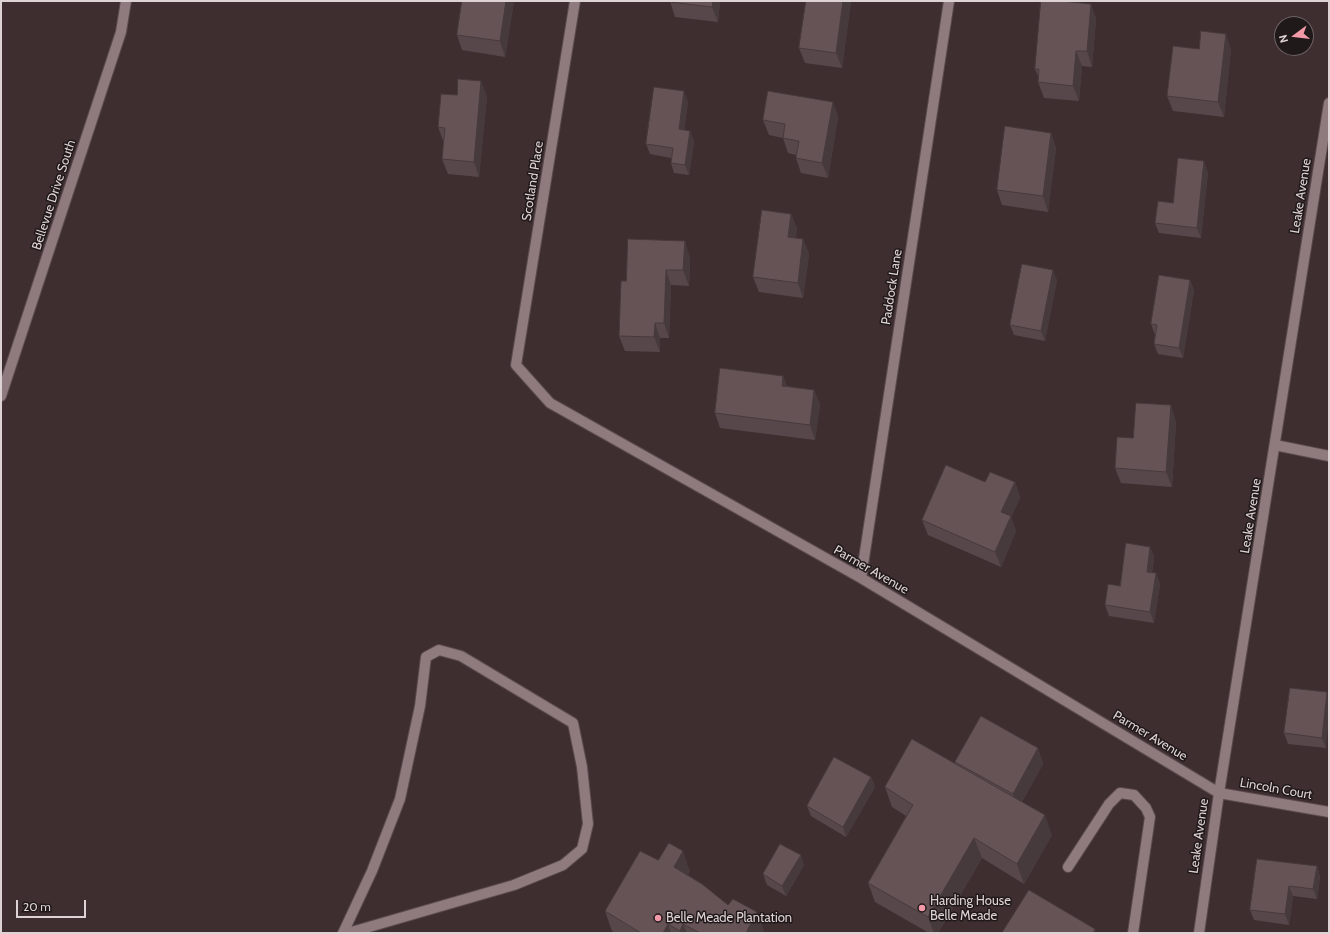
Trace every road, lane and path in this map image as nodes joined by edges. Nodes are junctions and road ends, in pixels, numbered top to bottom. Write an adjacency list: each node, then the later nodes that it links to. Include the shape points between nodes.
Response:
1 (126, 1): 6 (street, Bellevue Drive South, via 121,32)
2 (575, 1): 5 (street, Scotland Place)
3 (949, 1): 9 (street, Paddock Lane)
4 (1329, 103): 7 (street, Leake Avenue)
5 (516, 365): 9 (street, Parmer Avenue, via 550,403)
6 (1, 396)
7 (1275, 445): 8 (street); 10 (street, Leake Avenue)
8 (1329, 456)
9 (861, 578): 10 (street, Parmer Avenue)
10 (1219, 793): 11 (street, Lincoln Court); 16 (street, Leake Avenue)
11 (1329, 812)
12 (1068, 867): 15 (street, via 1109,804 1120,793 1134,795 1146,808 1150,817)
13 (343, 933): 14 (street, via 372,871 400,799 420,706 426,657 439,650 461,656 573,723 582,767 588,824 582,849 564,864 514,885)
14 (348, 933)
15 (1133, 933)
16 (1199, 933)

